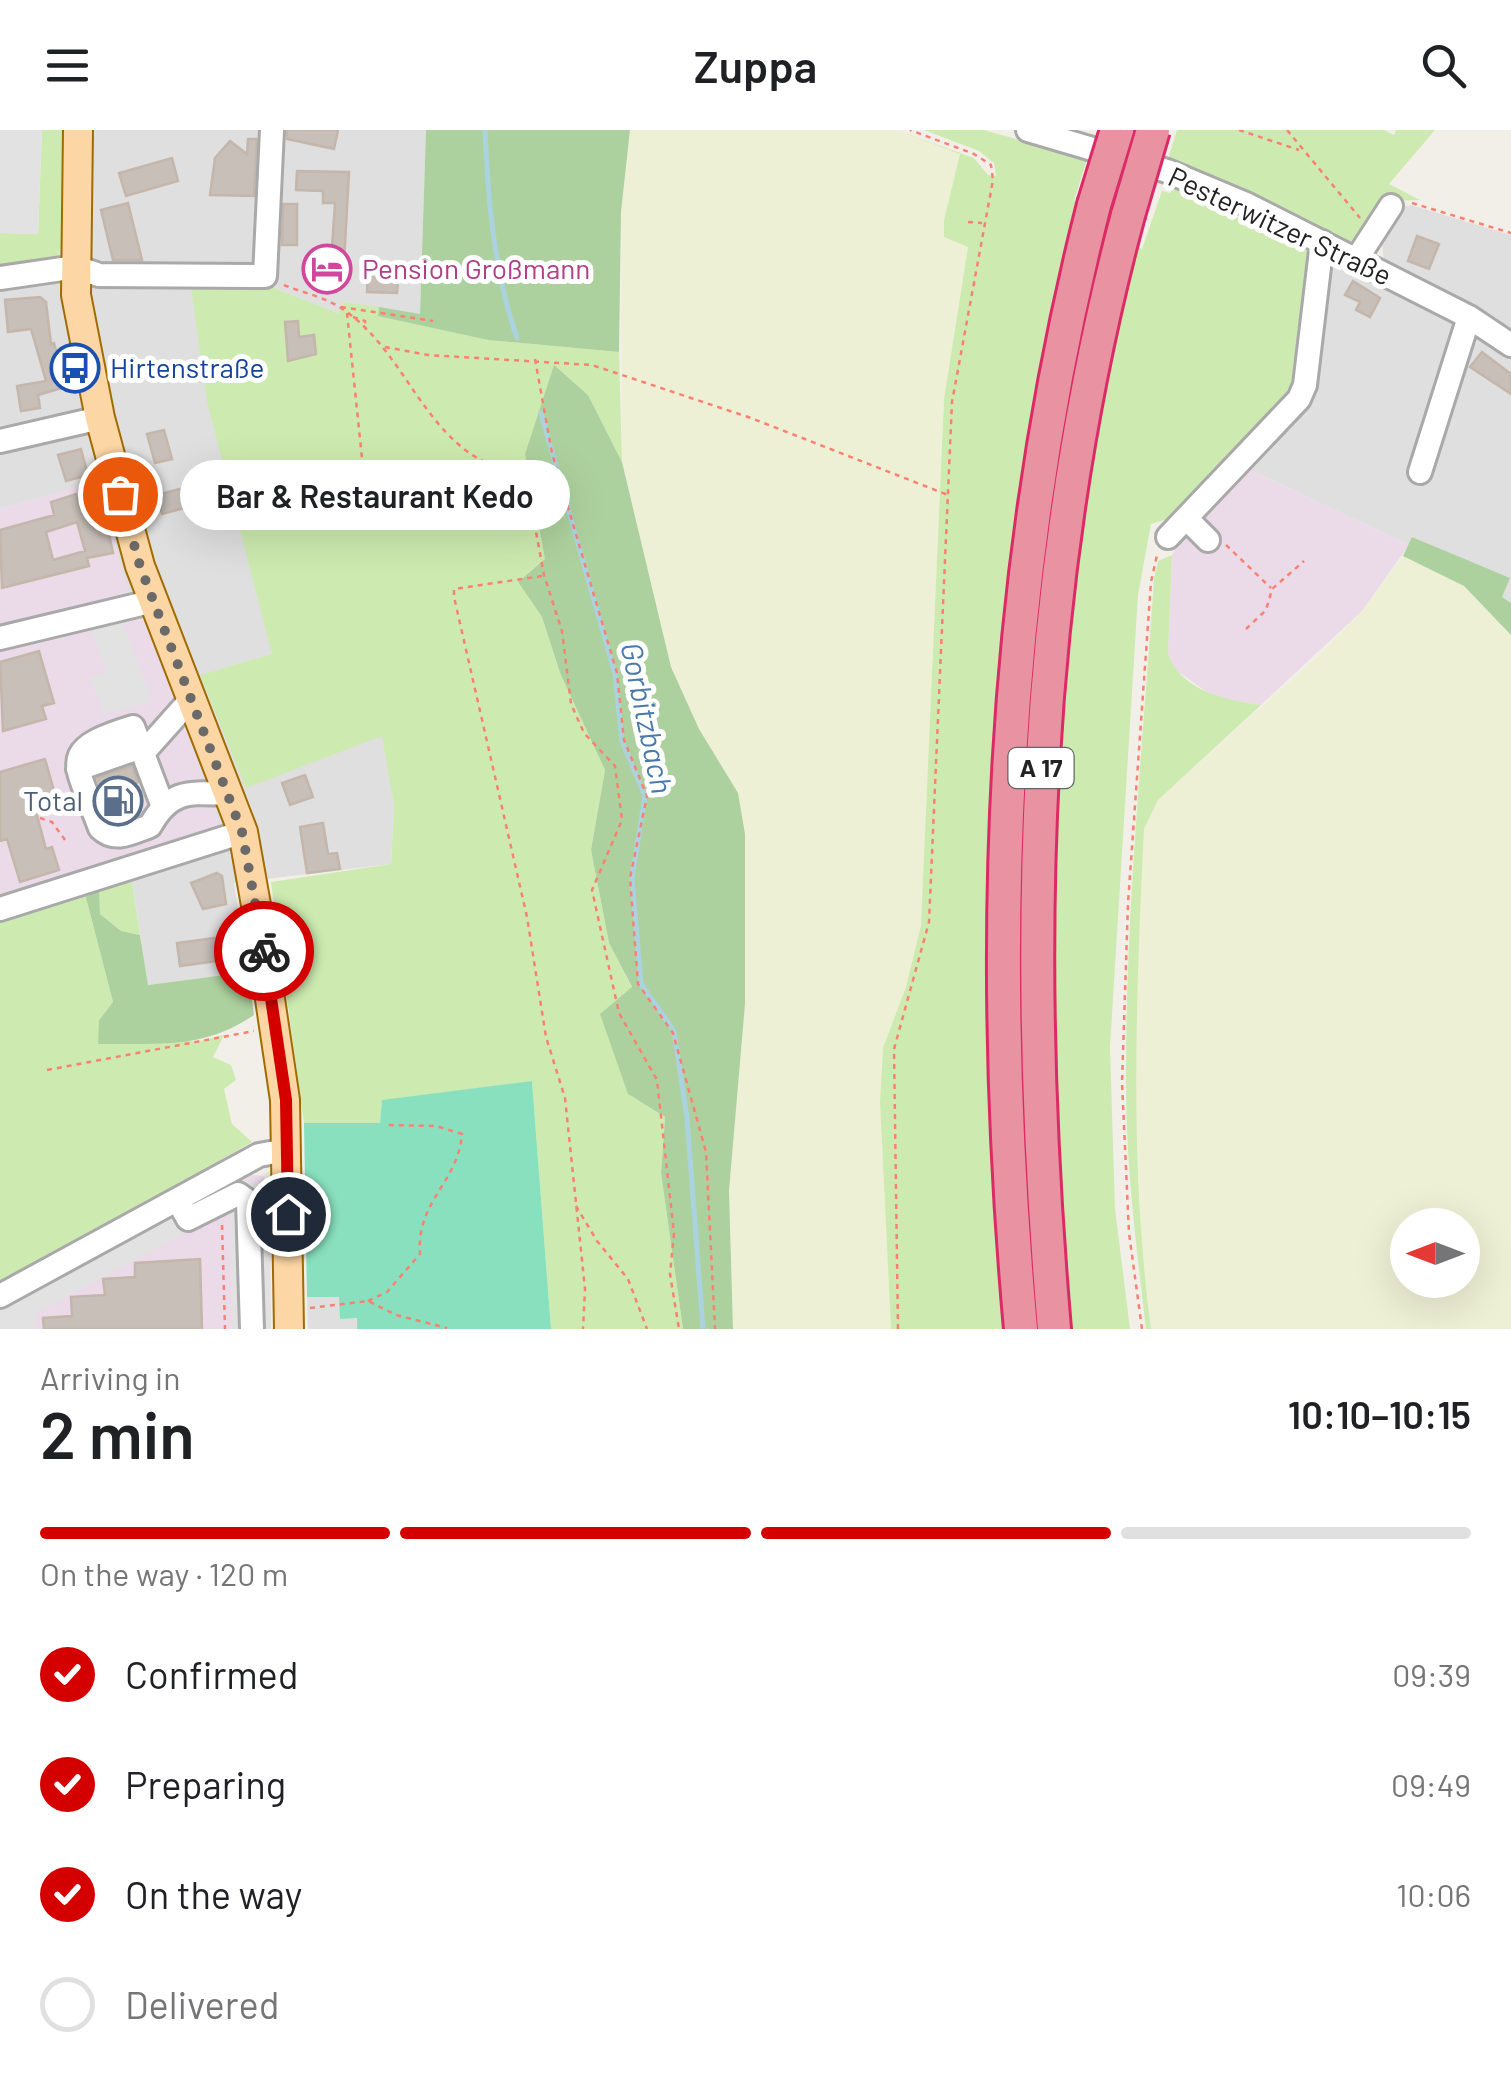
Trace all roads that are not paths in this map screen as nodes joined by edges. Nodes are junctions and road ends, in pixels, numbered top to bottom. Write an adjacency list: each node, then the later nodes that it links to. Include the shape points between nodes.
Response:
1 (78, 130): 9 (main road)
2 (272, 130): 9 (street, via 264,276 99,275)
3 (1028, 130): 7 (street, Pesterwitzer Straße, via 1167,172)
4 (1117, 130): 32 (highway, A 17, bridge, via 1094,205 1038,464 1010,712 1002,975)
5 (1153, 130): 33 (highway, A 17, bridge, via 1072,467 1044,717 1036,976)
6 (1391, 206): 8 (street)
7 (1322, 242): 8 (street, Pesterwitzer Straße); 16 (street, via 1306,385)
8 (1356, 260): 11 (street, Pesterwitzer Straße)
9 (76, 267): 10 (street); 13 (main road)
10 (0, 278)
11 (1469, 317): 12 (street, Pesterwitzer Straße); 15 (street)
12 (1511, 345)
13 (100, 418): 14 (street); 19 (main road)
14 (0, 441)
15 (1420, 472)
16 (1186, 518): 17 (street); 18 (street)
17 (1168, 536)
18 (1208, 540)
19 (154, 600): 20 (street); 21 (main road)
20 (0, 638)
21 (192, 698): 22 (street); 23 (main road)
22 (140, 745): 24 (street); 24 (street, via 134,727 90,740 78,764 100,828 119,837 150,826)
23 (230, 794): 24 (street, via 187,793); 25 (main road)
24 (162, 804)
25 (242, 832): 26 (street); 27 (main road, via 275,1028)
26 (0, 910)
27 (287, 1150): 28 (street, via 260,1155); 30 (main road)
28 (178, 1201): 29 (street); 31 (street, via 188,1219 238,1194 248,1200)
29 (0, 1296)
30 (289, 1320)
31 (252, 1329)
32 (1021, 1329)
33 (1054, 1329)

